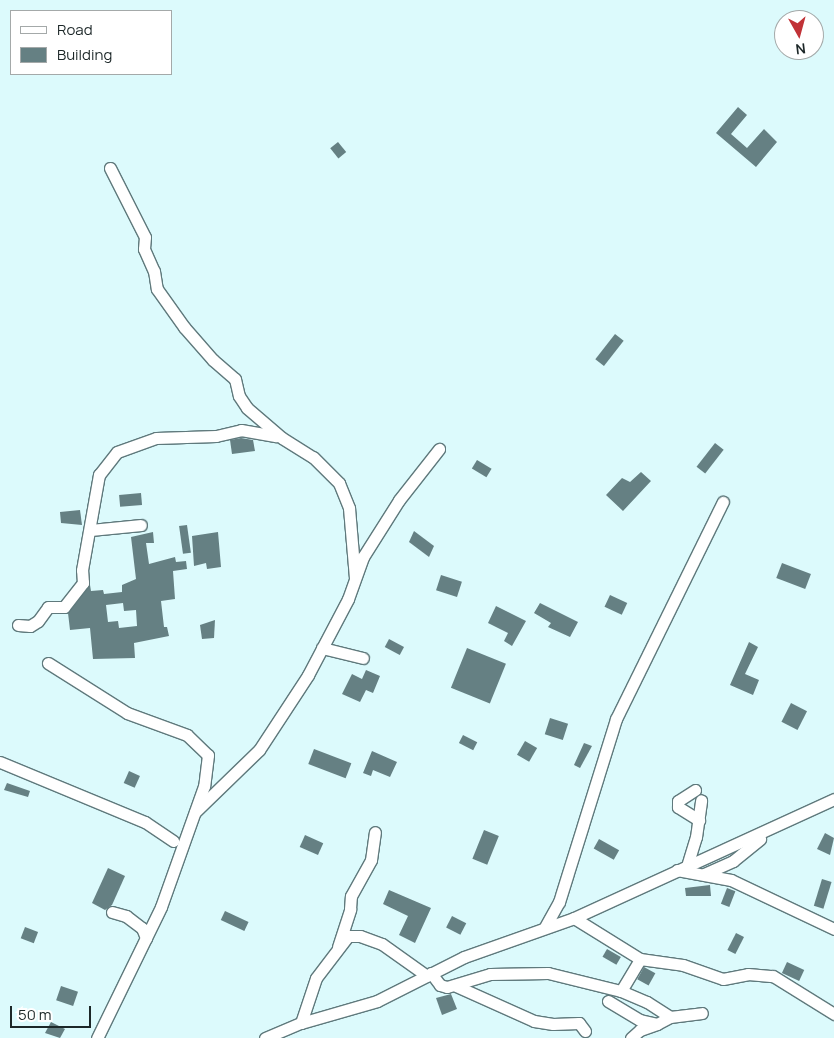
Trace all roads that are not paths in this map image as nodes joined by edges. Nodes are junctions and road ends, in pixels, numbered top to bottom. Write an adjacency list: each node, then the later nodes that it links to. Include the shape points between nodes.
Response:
1 (110, 168): 2 (street, via 145,237 144,249 154,271 157,289 212,360 235,379 247,408)
2 (282, 438): 6 (street, via 241,430 216,436 156,438 116,452 99,475); 7 (street, via 313,457 339,483 349,508)
3 (439, 450): 7 (street, via 399,500 363,557)
4 (723, 502): 23 (street, via 616,719 589,816 559,902)
5 (141, 525): 6 (street)
6 (91, 530): 8 (street, via 82,570 83,583 74,599 64,607 48,606 38,622 30,626)
7 (356, 578): 9 (street)
8 (18, 625)
9 (322, 648): 10 (street); 14 (street, via 259,750)
10 (363, 658)
11 (48, 663): 14 (street, via 127,713 187,735 208,755 204,786)
12 (0, 762): 18 (street, via 145,822)
13 (834, 799): 16 (street)
14 (195, 812): 25 (street, via 161,907)
15 (699, 820): 15 (street, via 678,807 678,801 698,795); 19 (street)
16 (773, 829): 19 (street); 20 (street, via 734,861)
17 (375, 832): 26 (street, via 371,860 351,896)
18 (173, 841)
19 (682, 868): 20 (street); 22 (street)
20 (702, 875): 24 (street, via 732,880)
21 (112, 912): 25 (street, via 126,916 142,928)
22 (574, 918): 23 (street); 27 (street)
23 (545, 926): 28 (street, via 489,946)
24 (834, 929)
25 (146, 938): 38 (street)
26 (338, 946): 28 (street, via 348,936 360,936 382,944); 35 (street, via 316,978)
27 (640, 960): 30 (street); 33 (street, via 683,965 722,979 748,974 772,976)
28 (429, 974): 29 (street, via 440,985); 35 (street, via 377,1001)
29 (456, 986): 30 (street, via 490,974 548,973); 37 (street, via 534,1021 553,1024 578,1022)
30 (621, 990): 34 (street)
31 (608, 1001): 36 (street, via 640,1020)
32 (702, 1013): 34 (street)
33 (834, 1014)
34 (670, 1018): 36 (street)
35 (301, 1023): 39 (street)
36 (657, 1024): 40 (street, via 640,1030)
37 (585, 1031)
38 (96, 1038)
39 (265, 1038)
40 (631, 1038)

